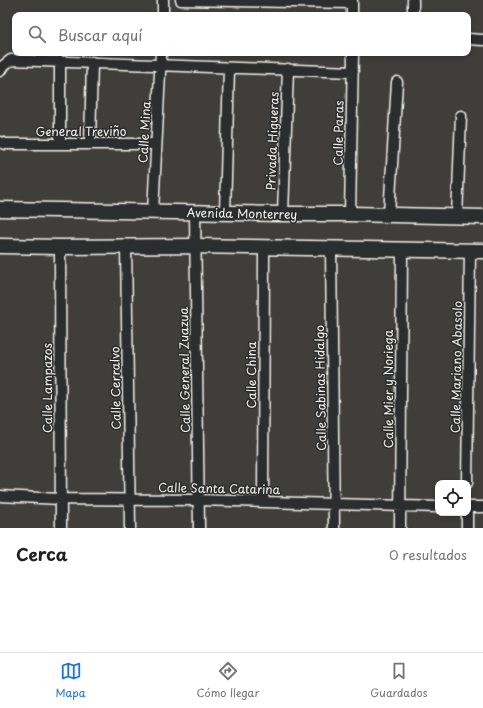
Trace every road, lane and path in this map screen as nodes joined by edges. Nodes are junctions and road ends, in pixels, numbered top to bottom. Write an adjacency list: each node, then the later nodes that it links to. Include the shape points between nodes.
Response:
1 (163, 0): 6 (street)
2 (181, 0): 4 (street)
3 (413, 0): 7 (street)
4 (242, 1): 5 (street)
5 (352, 2)
6 (163, 12)
7 (413, 12)
8 (471, 39): 9 (street)
9 (483, 40)
10 (162, 56): 14 (street, Calle Mina)
11 (353, 56): 18 (street, Calle Paras)
12 (60, 61): 13 (street); 17 (street, via 11,60); 22 (street)
13 (92, 62): 14 (street); 23 (street)
14 (161, 64): 15 (street); 24 (street, Calle Mina)
15 (229, 69): 16 (street); 28 (street)
16 (288, 69): 18 (street); 29 (street, Privada Higueras)
17 (0, 71)
18 (352, 72): 30 (street, Calle Paras)
19 (397, 82): 31 (street)
20 (461, 116): 32 (street)
21 (3, 143): 22 (street, General Treviño)
22 (60, 144): 23 (street, General Treviño)
23 (90, 144): 24 (street, General Treviño)
24 (156, 144): 26 (street, Calle Mina)
25 (0, 209): 26 (street, Avenida Monterrey)
26 (153, 212): 27 (street, Avenida Monterrey)
27 (195, 212): 28 (street, Avenida Monterrey); 35 (street, Calle General Zuazua)
28 (225, 212): 29 (street, Avenida Monterrey)
29 (283, 214): 30 (street, Avenida Monterrey)
30 (350, 214): 31 (street, Avenida Monterrey)
31 (389, 215): 32 (street, Avenida Monterrey)
32 (457, 217): 33 (street, Avenida Monterrey)
33 (483, 217)
34 (0, 246): 36 (street)
35 (196, 246): 37 (street); 38 (street); 46 (street, Calle General Zuazua)
36 (60, 247): 37 (street); 44 (street, Calle Lampazos)
37 (126, 247): 45 (street, Calle Cerralvo)
38 (264, 248): 39 (street); 47 (street, Calle China)
39 (331, 248): 40 (street); 48 (street, Calle Sabinas Hidalgo)
40 (402, 250): 41 (street); 49 (street, Calle Mier y Noriega)
41 (477, 251): 42 (street, Calle Mariano Abasolo)
42 (467, 480)
43 (0, 496): 44 (street, Calle Santa Catarina)
44 (60, 499): 45 (street, Calle Santa Catarina); 54 (street, Calle Lampazos)
45 (130, 499): 46 (street, Calle Santa Catarina); 55 (street, Calle Cerralvo)
46 (198, 500): 47 (street, Calle Santa Catarina); 56 (street, Calle General Zuazua)
47 (263, 502): 48 (street, Calle Santa Catarina)
48 (334, 504): 49 (street, Calle Santa Catarina); 57 (street, Calle Sabinas Hidalgo)
49 (400, 506): 50 (street, Calle Santa Catarina); 58 (street, Calle Mier y Noriega)
50 (435, 507)
51 (471, 507): 52 (street)
52 (483, 508)
53 (466, 516): 59 (street)
54 (61, 528)
55 (130, 528)
56 (199, 528)
57 (334, 528)
58 (400, 528)
59 (467, 528)

